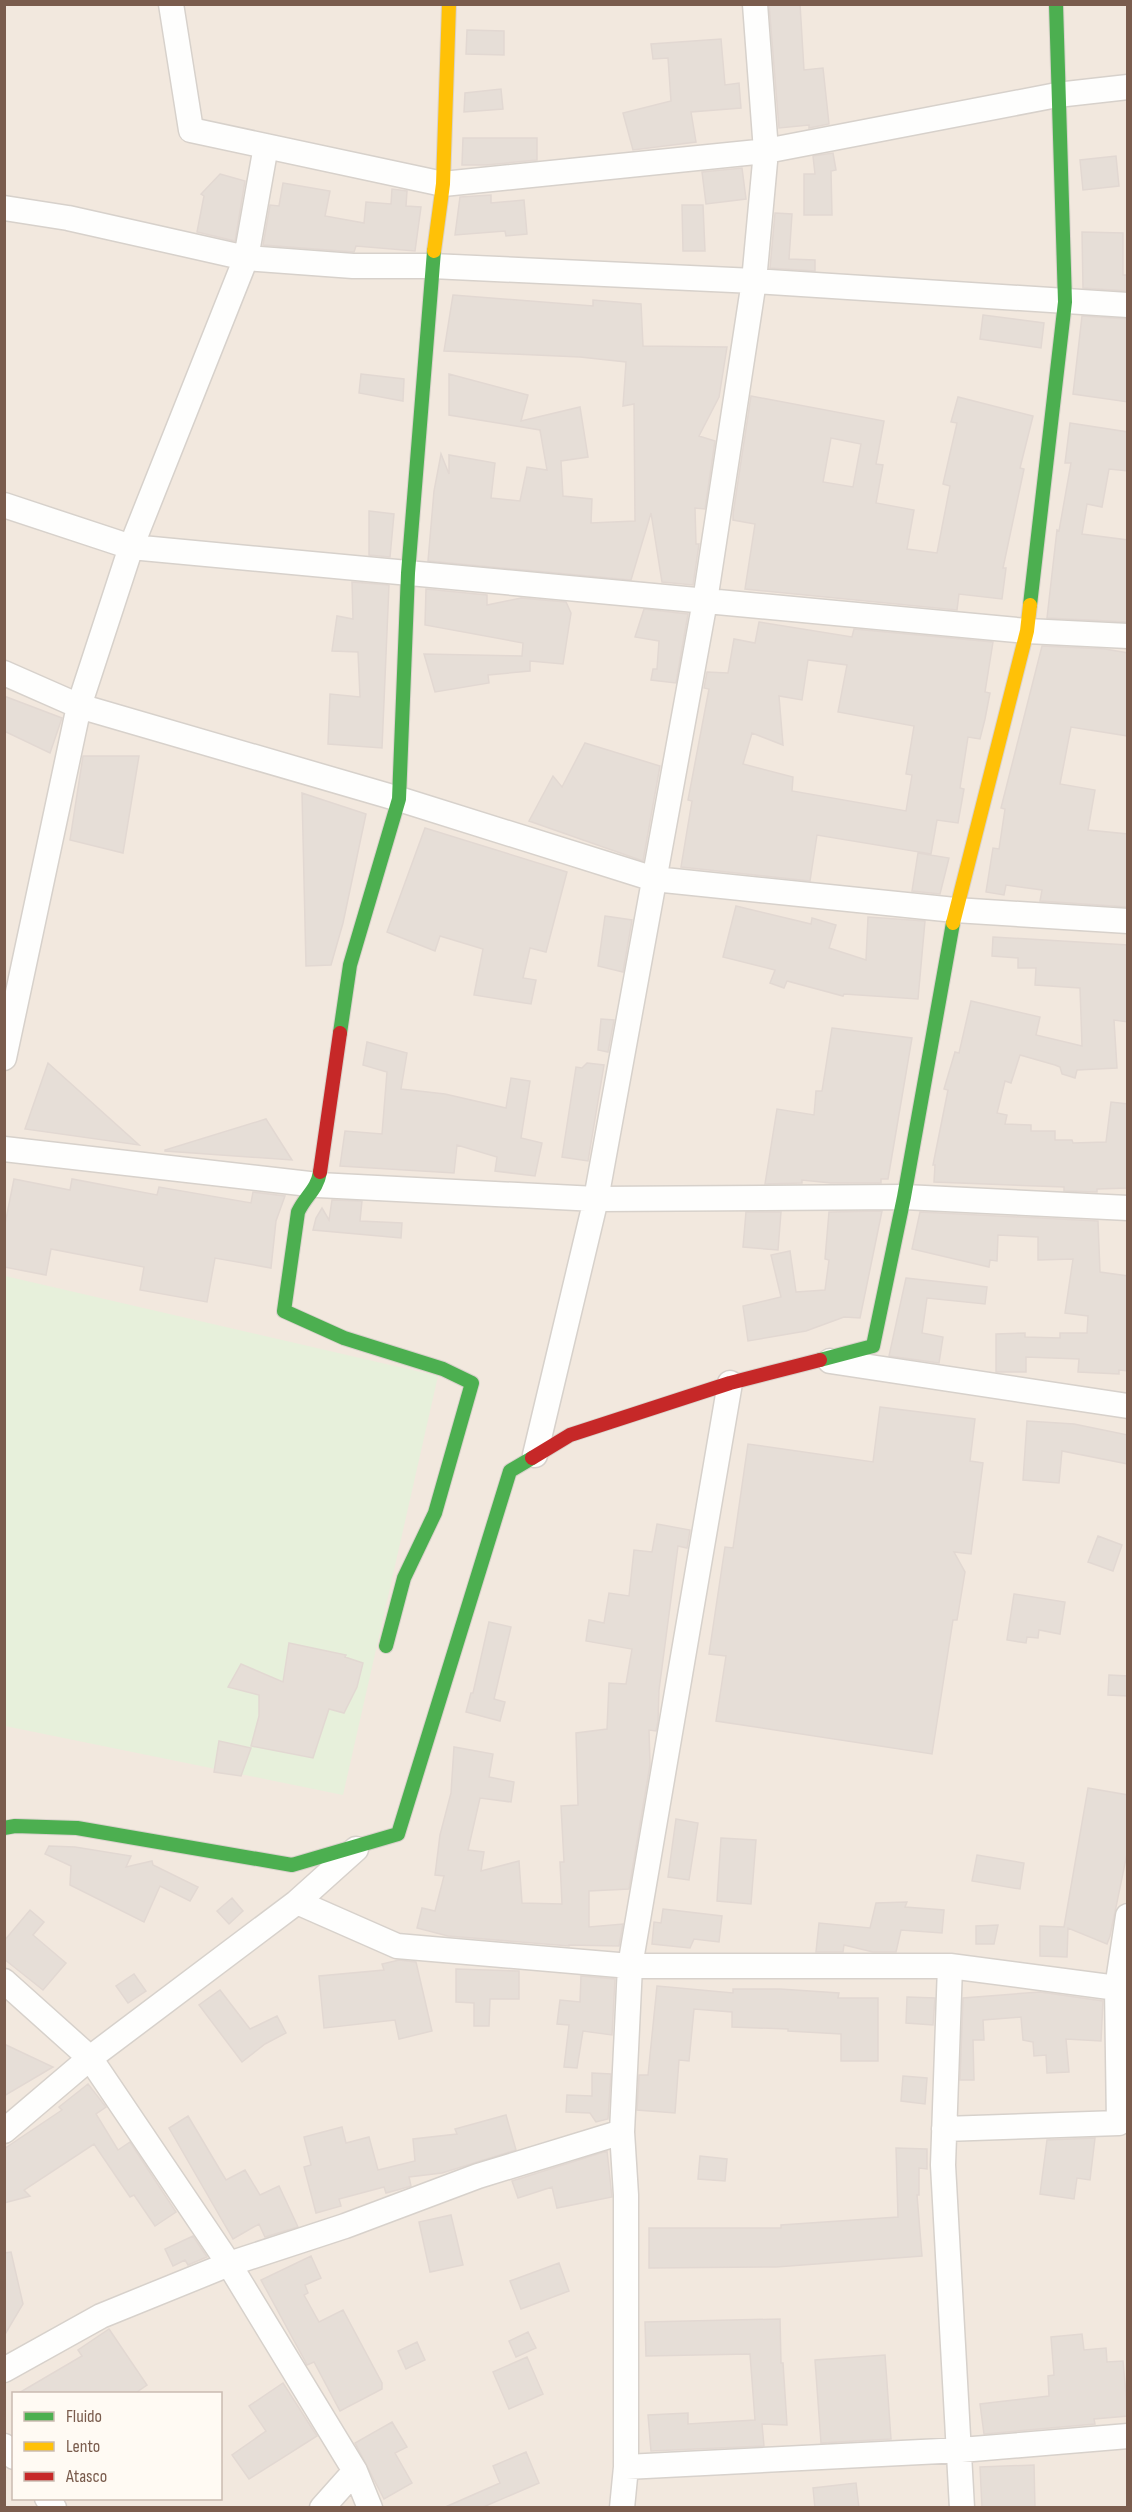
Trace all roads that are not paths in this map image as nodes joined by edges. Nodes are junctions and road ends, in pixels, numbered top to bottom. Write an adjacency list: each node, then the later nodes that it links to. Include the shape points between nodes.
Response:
1 (171, 4): 7 (street, via 191,130)
2 (449, 4): 9 (street)
3 (755, 4): 8 (street)
4 (1056, 4): 6 (street)
5 (1128, 87): 6 (street)
6 (1057, 94): 8 (street); 14 (street)
7 (266, 146): 9 (street); 11 (street)
8 (766, 151): 9 (street); 13 (street)
9 (443, 184): 12 (street)
10 (4, 208): 11 (street, via 69,218)
11 (246, 258): 12 (street, via 353,266); 17 (street)
12 (432, 266): 13 (street); 18 (street)
13 (754, 281): 14 (street); 19 (street)
14 (1065, 302): 15 (street); 20 (street)
15 (1128, 305)
16 (4, 505): 17 (street)
17 (131, 547): 18 (street); 23 (street)
18 (408, 573): 19 (street); 24 (street)
19 (705, 601): 20 (street); 25 (street)
20 (1028, 631): 21 (street); 26 (street)
21 (1128, 636)
22 (4, 673): 23 (street)
23 (79, 706): 24 (street); 28 (street)
24 (399, 799): 25 (street); 30 (street, via 350,965)
25 (654, 879): 26 (street); 32 (street)
26 (955, 910): 27 (street); 31 (street)
27 (1128, 921)
28 (4, 1058)
29 (4, 1149): 30 (street)
30 (318, 1185): 32 (street); 38 (street, via 301,1204 284,1311 344,1338 443,1369 472,1383 435,1513 404,1578)
31 (904, 1197): 32 (street); 33 (street); 34 (street, via 873,1346)
32 (596, 1199): 37 (street)
33 (1128, 1208)
34 (825, 1360): 35 (street); 36 (street)
35 (730, 1383): 37 (street, via 570,1435); 43 (street)
36 (1128, 1406)
37 (535, 1455): 40 (street, via 510,1471 398,1834)
38 (386, 1646)
39 (4, 1828): 40 (street, via 77,1828 292,1865)
40 (360, 1845): 41 (street)
41 (297, 1902): 43 (street, via 397,1946); 47 (street)
42 (1128, 1916): 46 (street)
43 (630, 1966): 44 (street); 50 (street)
44 (950, 1966): 46 (street); 48 (street)
45 (4, 1981): 47 (street)
46 (1117, 1988): 48 (street, via 1119,2122)
47 (90, 2058): 49 (street); 51 (street)
48 (944, 2129): 54 (street)
49 (4, 2131)
50 (622, 2132): 51 (street, via 478,2176); 55 (street, via 626,2195)
51 (229, 2264): 52 (street, via 102,2316); 56 (street)
52 (4, 2370)
53 (1128, 2436): 54 (street)
54 (961, 2450): 55 (street); 60 (street)
55 (626, 2467): 59 (street)
56 (355, 2471): 57 (street); 58 (street)
57 (322, 2508)
58 (370, 2508)
59 (622, 2508)
60 (963, 2508)

